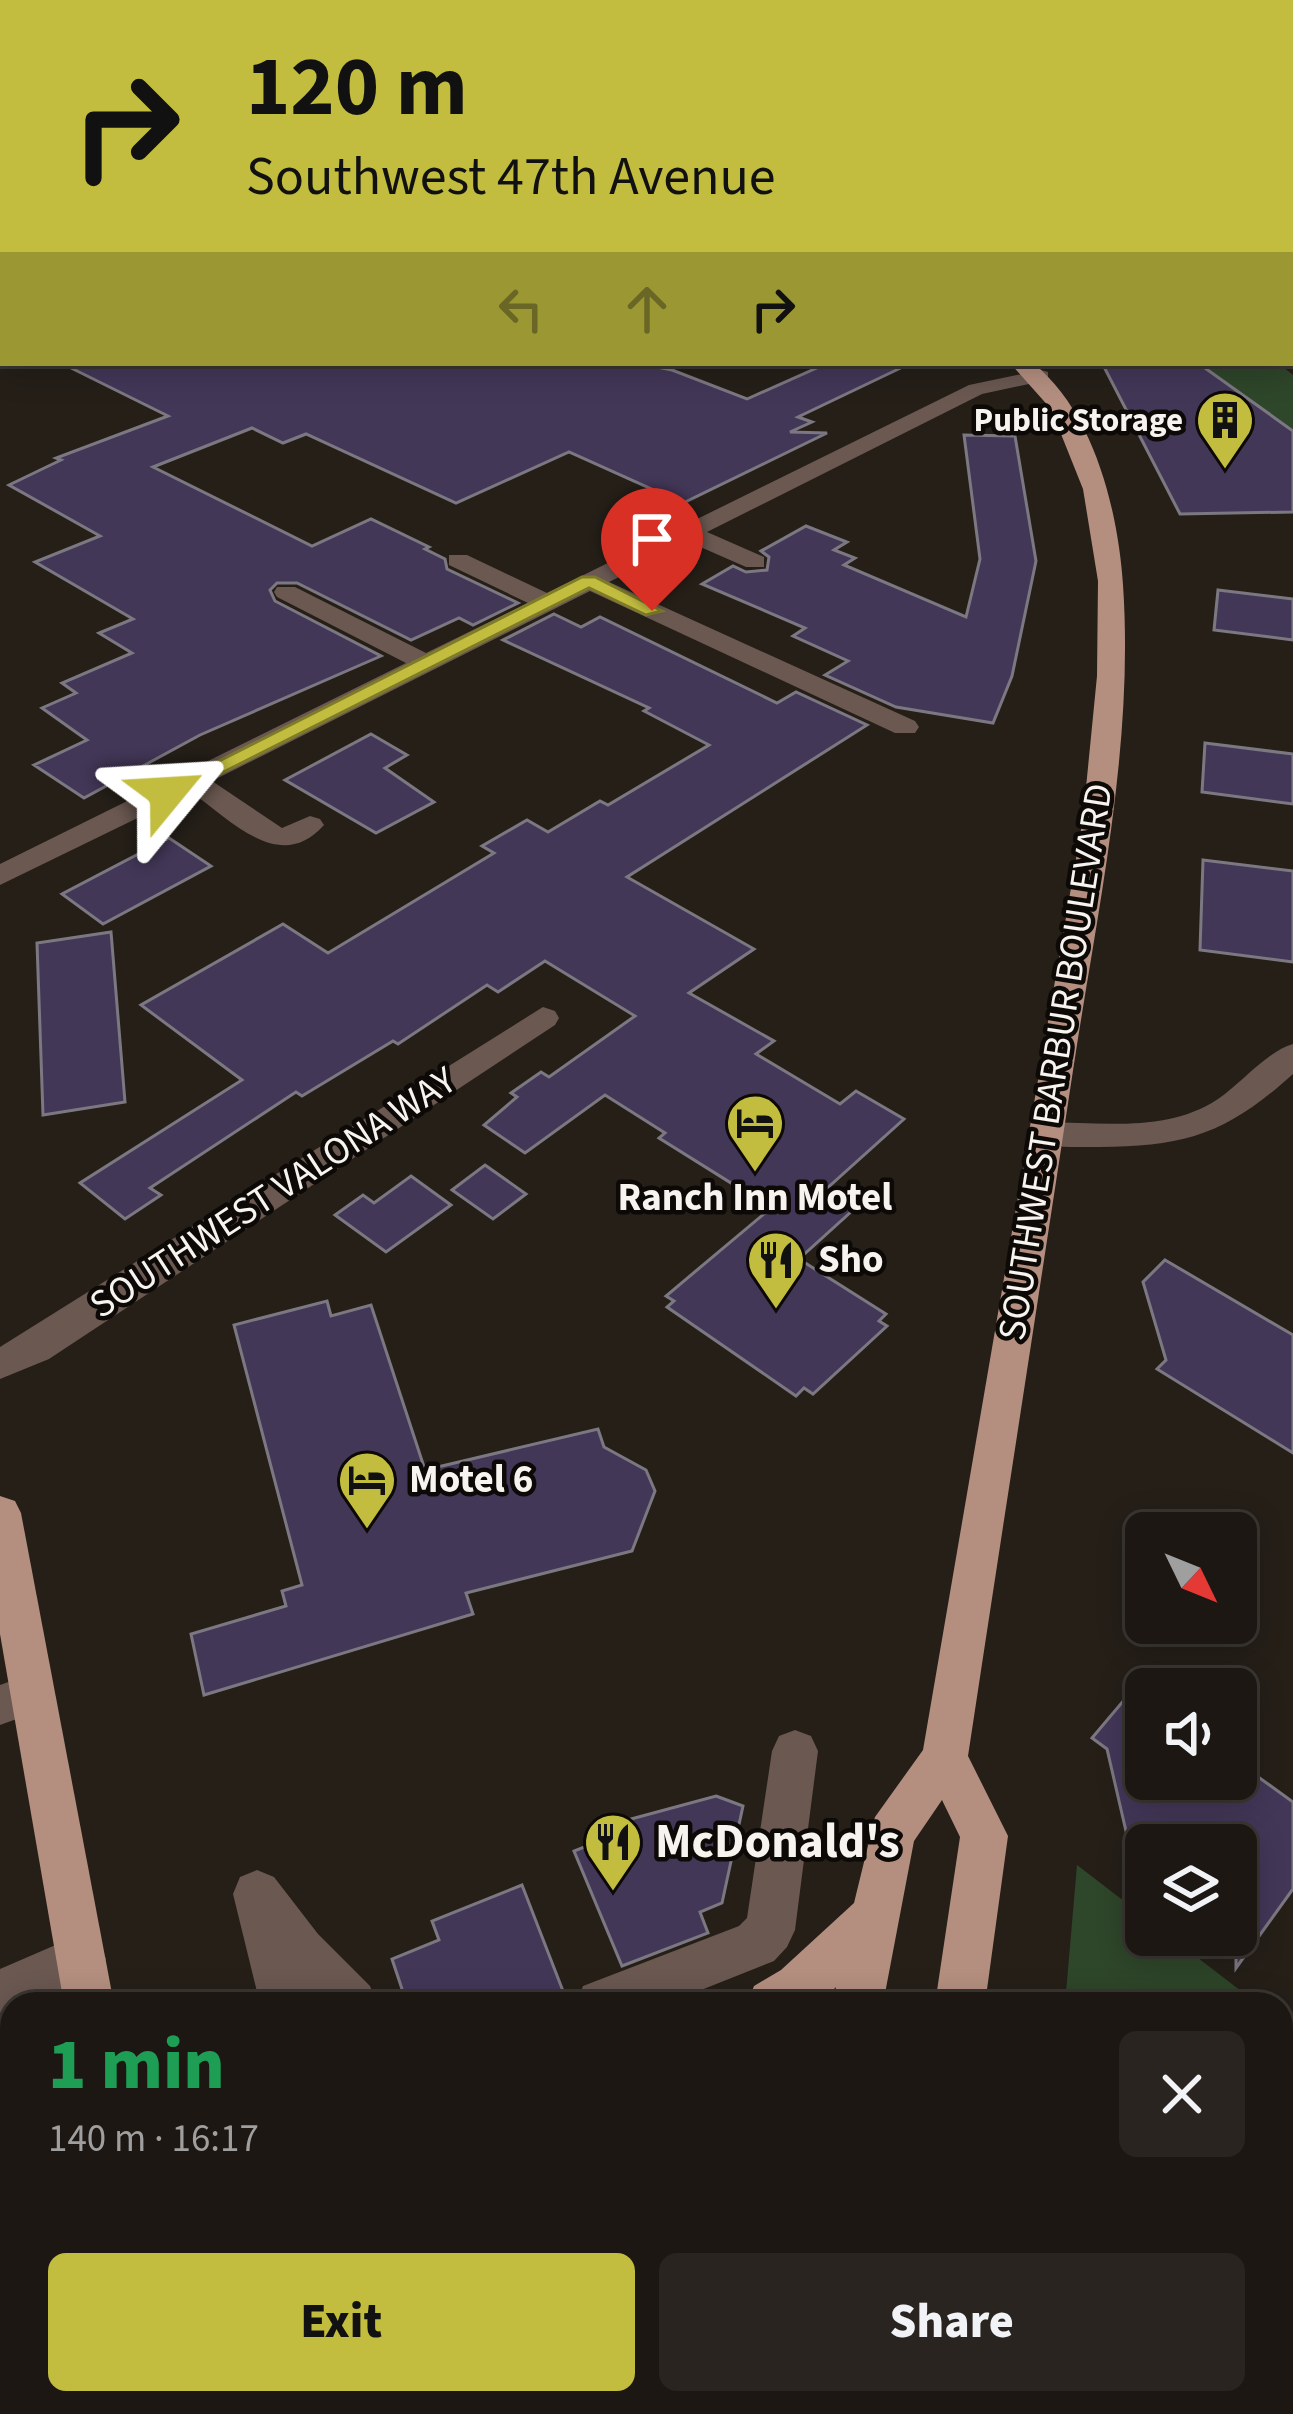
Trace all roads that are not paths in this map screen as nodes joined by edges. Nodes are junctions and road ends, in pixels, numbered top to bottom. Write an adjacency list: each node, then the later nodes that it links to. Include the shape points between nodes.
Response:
1 (1039, 367): 2 (street, via 976,389); 15 (main road, SOUTHWEST BARBUR BOULEVARD, via 1099,501 1113,604 1097,818)
2 (687, 532): 4 (street); 5 (street)
3 (458, 560): 7 (street)
4 (754, 562)
5 (588, 581): 7 (street); 9 (street)
6 (286, 592): 8 (street)
7 (546, 602): 8 (street)
8 (424, 663): 10 (street)
9 (904, 727)
10 (192, 780): 11 (street, via 281,840); 12 (street)
11 (310, 825)
12 (0, 876)
13 (543, 1018): 16 (street, SOUTHWEST VALONA WAY)
14 (1293, 1055): 15 (street, via 1200,1125)
15 (1046, 1134): 20 (main road, SOUTHWEST BARBUR BOULEVARD)
16 (0, 1364)
17 (0, 1513): 18 (main road)
18 (15, 1700): 22 (main road)
19 (795, 1751): 26 (street, via 770,1930 755,1944)
20 (945, 1756): 21 (main road, SOUTHWEST BARBUR BOULEVARD, via 892,1834); 29 (main road, via 984,1836)
21 (872, 1919): 27 (main road); 28 (main road, SOUTHWEST BARBUR BOULEVARD)
22 (85, 1982): 23 (street)
23 (14, 1992)
24 (282, 1992): 25 (street, via 257,1894)
25 (340, 1992)
26 (632, 1992)
27 (792, 1992)
28 (860, 1992)
29 (962, 1992)

